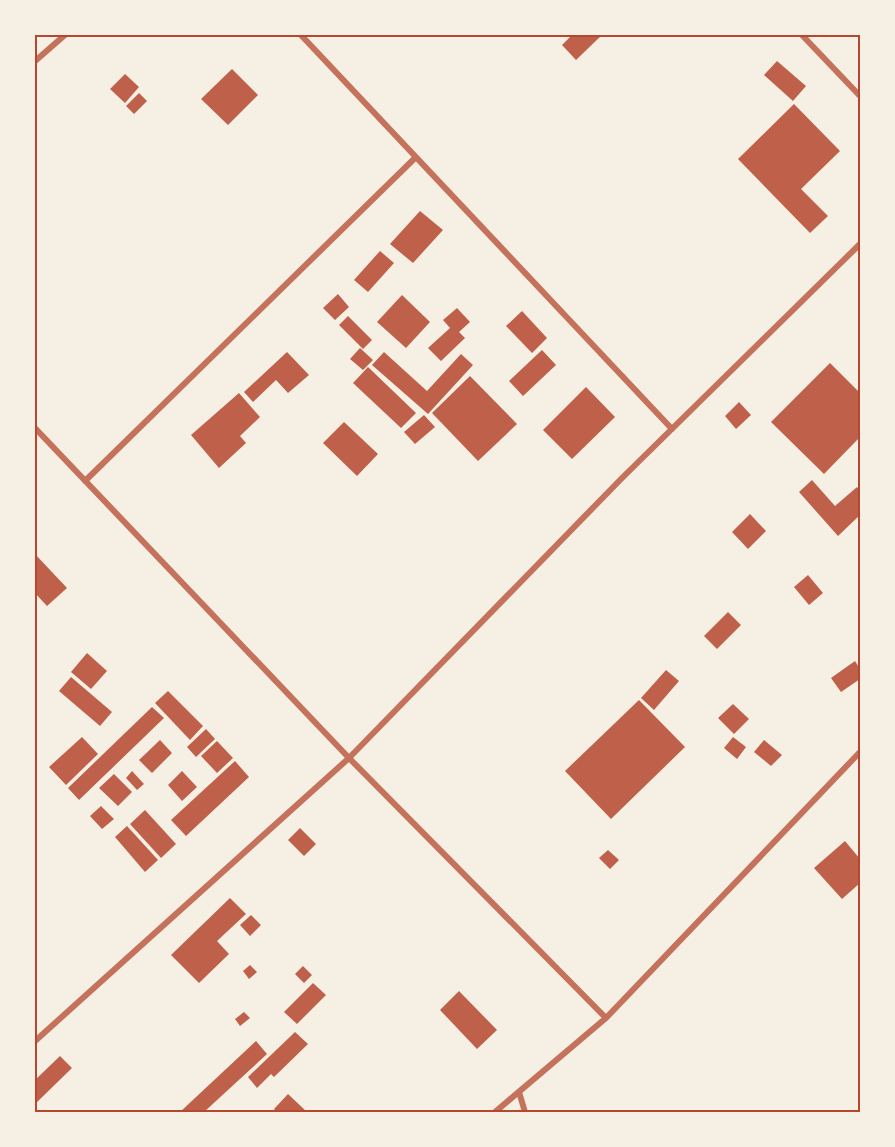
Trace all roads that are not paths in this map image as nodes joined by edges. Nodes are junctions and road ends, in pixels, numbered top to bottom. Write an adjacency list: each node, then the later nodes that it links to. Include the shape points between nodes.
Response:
1 (66, 34): 4 (street)
2 (300, 34): 6 (street)
3 (801, 34): 5 (street)
4 (34, 62)
5 (861, 96)
6 (416, 157): 9 (street); 10 (street)
7 (861, 244): 9 (street)
8 (34, 427): 10 (street)
9 (672, 429): 12 (street)
10 (85, 481): 12 (street)
11 (861, 752): 13 (street)
12 (348, 758): 13 (street); 14 (street)
13 (606, 1018): 15 (street)
14 (34, 1042)
15 (519, 1092): 16 (street); 17 (street)
16 (495, 1113)
17 (525, 1113)

